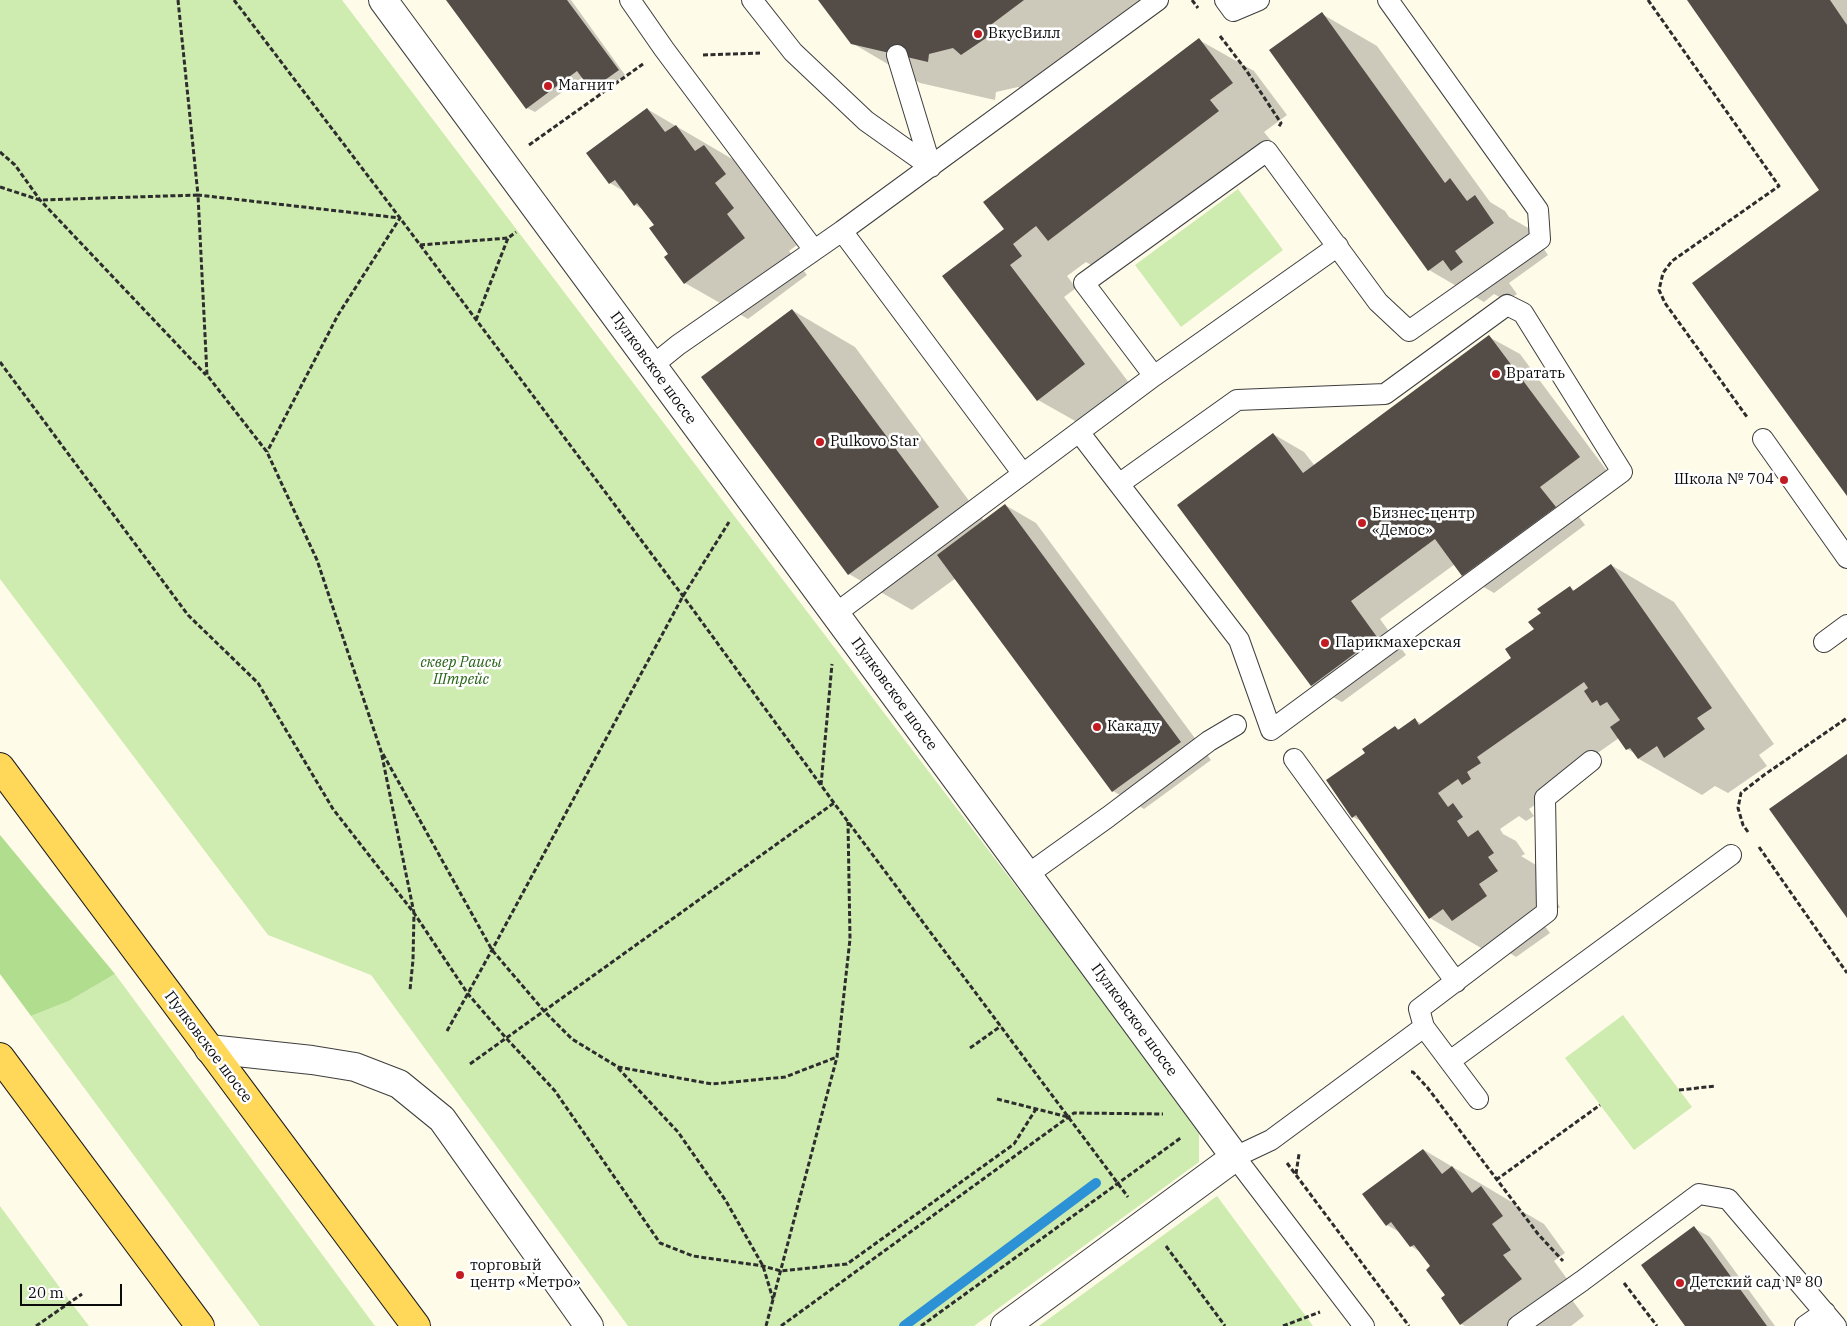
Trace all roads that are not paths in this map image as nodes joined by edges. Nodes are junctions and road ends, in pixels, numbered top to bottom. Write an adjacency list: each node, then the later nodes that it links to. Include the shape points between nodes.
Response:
1 (383, 0): 13 (street, Пулковское шоссе)
2 (630, 0): 12 (lane)
3 (752, 0): 9 (lane, via 793,52 866,121)
4 (1158, 0): 9 (lane)
5 (1225, 0): 6 (lane, via 1234,11)
6 (1259, 0)
7 (1388, 0): 11 (lane, via 1538,210 1540,239 1409,332 1378,302)
8 (897, 55): 9 (lane)
9 (932, 166): 10 (lane)
10 (842, 231): 12 (lane); 17 (lane)
11 (1338, 246): 14 (lane); 14 (lane, via 1268,151 1084,283)
12 (814, 250): 13 (lane)
13 (652, 366): 20 (street, Пулковское шоссе)
14 (1154, 376): 15 (lane)
15 (1079, 432): 17 (lane); 18 (lane)
16 (1762, 439): 19 (lane)
17 (1023, 474): 20 (lane)
18 (1119, 484): 18 (lane, via 1237,400 1385,394 1507,305 1523,313 1622,472 1271,730 1239,640)
19 (1847, 558)
20 (838, 618): 28 (street, Пулковское шоссе)
21 (1847, 625): 22 (lane)
22 (1824, 642)
23 (1236, 725): 28 (lane)
24 (1294, 759): 29 (lane)
25 (1591, 760): 29 (lane, via 1545,798 1547,912)
26 (0, 767): 31 (main road, Пулковское шоссе)
27 (1731, 854): 33 (lane)
28 (1027, 875): 35 (street, Пулковское шоссе)
29 (1456, 982): 30 (lane, via 1419,1009)
30 (1424, 1027): 33 (lane); 35 (lane, via 1271,1140)
31 (209, 1050): 38 (main road, Пулковское шоссе); 39 (street, via 355,1067 399,1084 442,1119)
32 (0, 1057): 37 (main road)
33 (1450, 1061): 34 (lane)
34 (1478, 1099)
35 (1235, 1157): 40 (street); 41 (lane)
36 (1830, 1319): 42 (lane, via 1728,1199 1699,1194); 43 (lane)
37 (200, 1326)
38 (416, 1326)
39 (589, 1326)
40 (1005, 1326)
41 (1364, 1326)
42 (1518, 1326)
43 (1805, 1326)

